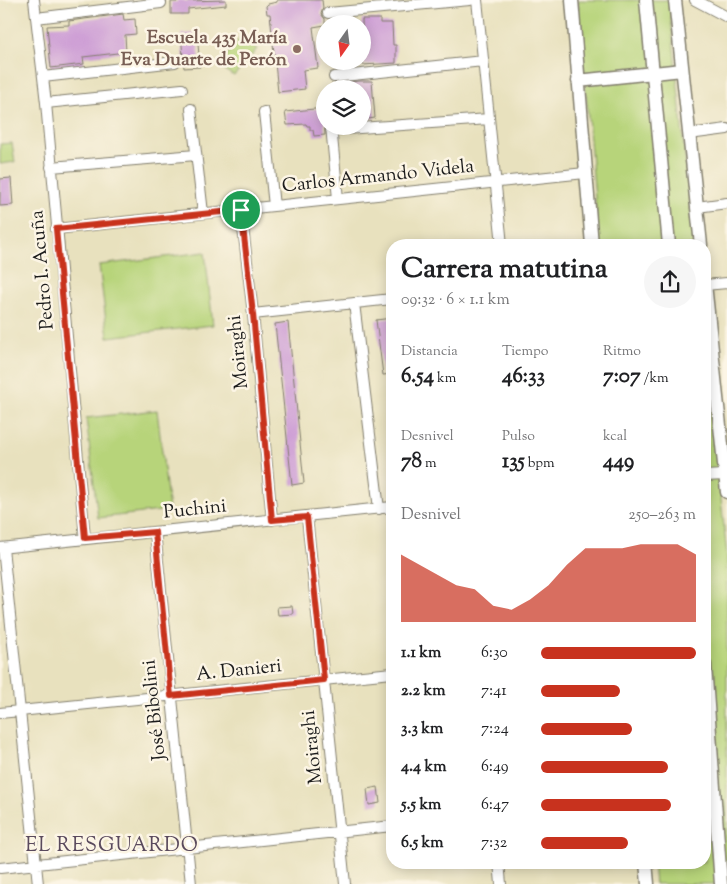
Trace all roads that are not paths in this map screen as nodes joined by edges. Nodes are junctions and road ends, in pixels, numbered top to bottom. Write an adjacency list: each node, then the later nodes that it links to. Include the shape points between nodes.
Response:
1 (34, 0): 11 (street, Pedro I. Acuña)
2 (160, 0): 11 (street, via 161,3)
3 (470, 0): 9 (street)
4 (477, 0): 12 (street)
5 (572, 0): 18 (main road)
6 (646, 0): 15 (main road)
7 (675, 0): 14 (main road)
8 (695, 0): 10 (street)
9 (328, 12)
10 (727, 17)
11 (36, 18): 16 (street, Pedro I. Acuña)
12 (483, 61): 17 (street); 23 (street)
13 (174, 62): 16 (street)
14 (682, 70): 15 (main road); 26 (main road)
15 (652, 73): 18 (main road); 41 (main road)
16 (43, 77): 20 (street, Pedro I. Acuña)
17 (334, 77)
18 (578, 81): 30 (main road)
19 (182, 89): 20 (street)
20 (46, 103): 29 (street, Pedro I. Acuña)
21 (191, 108): 28 (street)
22 (264, 112): 34 (street)
23 (489, 119): 24 (street); 31 (street)
24 (371, 126)
25 (727, 128): 26 (street)
26 (689, 134): 35 (main road)
27 (332, 135): 32 (street)
28 (196, 155): 29 (street); 37 (street)
29 (51, 167): 38 (street, Pedro I. Acuña)
30 (585, 173): 31 (street, Carlos Armando Videla); 40 (main road)
31 (496, 182): 32 (street, Carlos Armando Videla); 39 (street)
32 (338, 199): 34 (street, Carlos Armando Videla)
33 (727, 203): 35 (street)
34 (274, 206): 36 (street, Carlos Armando Videla)
35 (697, 207): 42 (main road)
36 (241, 210): 37 (street, Carlos Armando Videla); 47 (street, Moiraghi)
37 (203, 213): 38 (street, Carlos Armando Videla)
38 (56, 229): 58 (street, Pedro I. Acuña)
39 (501, 239)
40 (591, 239)
41 (668, 239)
42 (700, 239)
43 (727, 283): 44 (street)
44 (711, 284)
45 (386, 300): 46 (street)
46 (354, 303): 47 (street); 54 (street)
47 (253, 314): 56 (street, Moiraghi)
48 (711, 332): 49 (main road)
49 (724, 434): 50 (main road)
50 (725, 475): 51 (street); 52 (main road)
51 (711, 476)
52 (727, 492)
53 (386, 507): 54 (street, Puchini)
54 (379, 508): 55 (street, Puchini)
55 (307, 517): 56 (street, Puchini); 61 (street, Moiraghi)
56 (272, 520): 57 (street, Puchini)
57 (155, 532): 58 (street, Puchini); 62 (street, José Bibolini)
58 (85, 538): 59 (street, Puchini)
59 (1, 548): 63 (street)
60 (386, 674): 61 (street, A. Danieri)
61 (324, 680): 62 (street, A. Danieri); 67 (street, Moiraghi)
62 (171, 696): 63 (street, A. Danieri); 68 (street, José Bibolini)
63 (20, 711): 64 (street, A. Danieri); 69 (street)
64 (0, 713)
65 (711, 747): 78 (main road)
66 (386, 827): 67 (street)
67 (340, 832): 68 (street); 75 (street, Moiraghi)
68 (187, 848): 69 (street); 74 (street, José Bibolini)
69 (35, 864): 70 (street); 73 (street)
70 (0, 868)
71 (500, 869): 76 (street)
72 (647, 869): 77 (main road)
73 (38, 884)
74 (190, 884)
75 (345, 884)
76 (501, 884)
77 (648, 884)
78 (721, 884)

